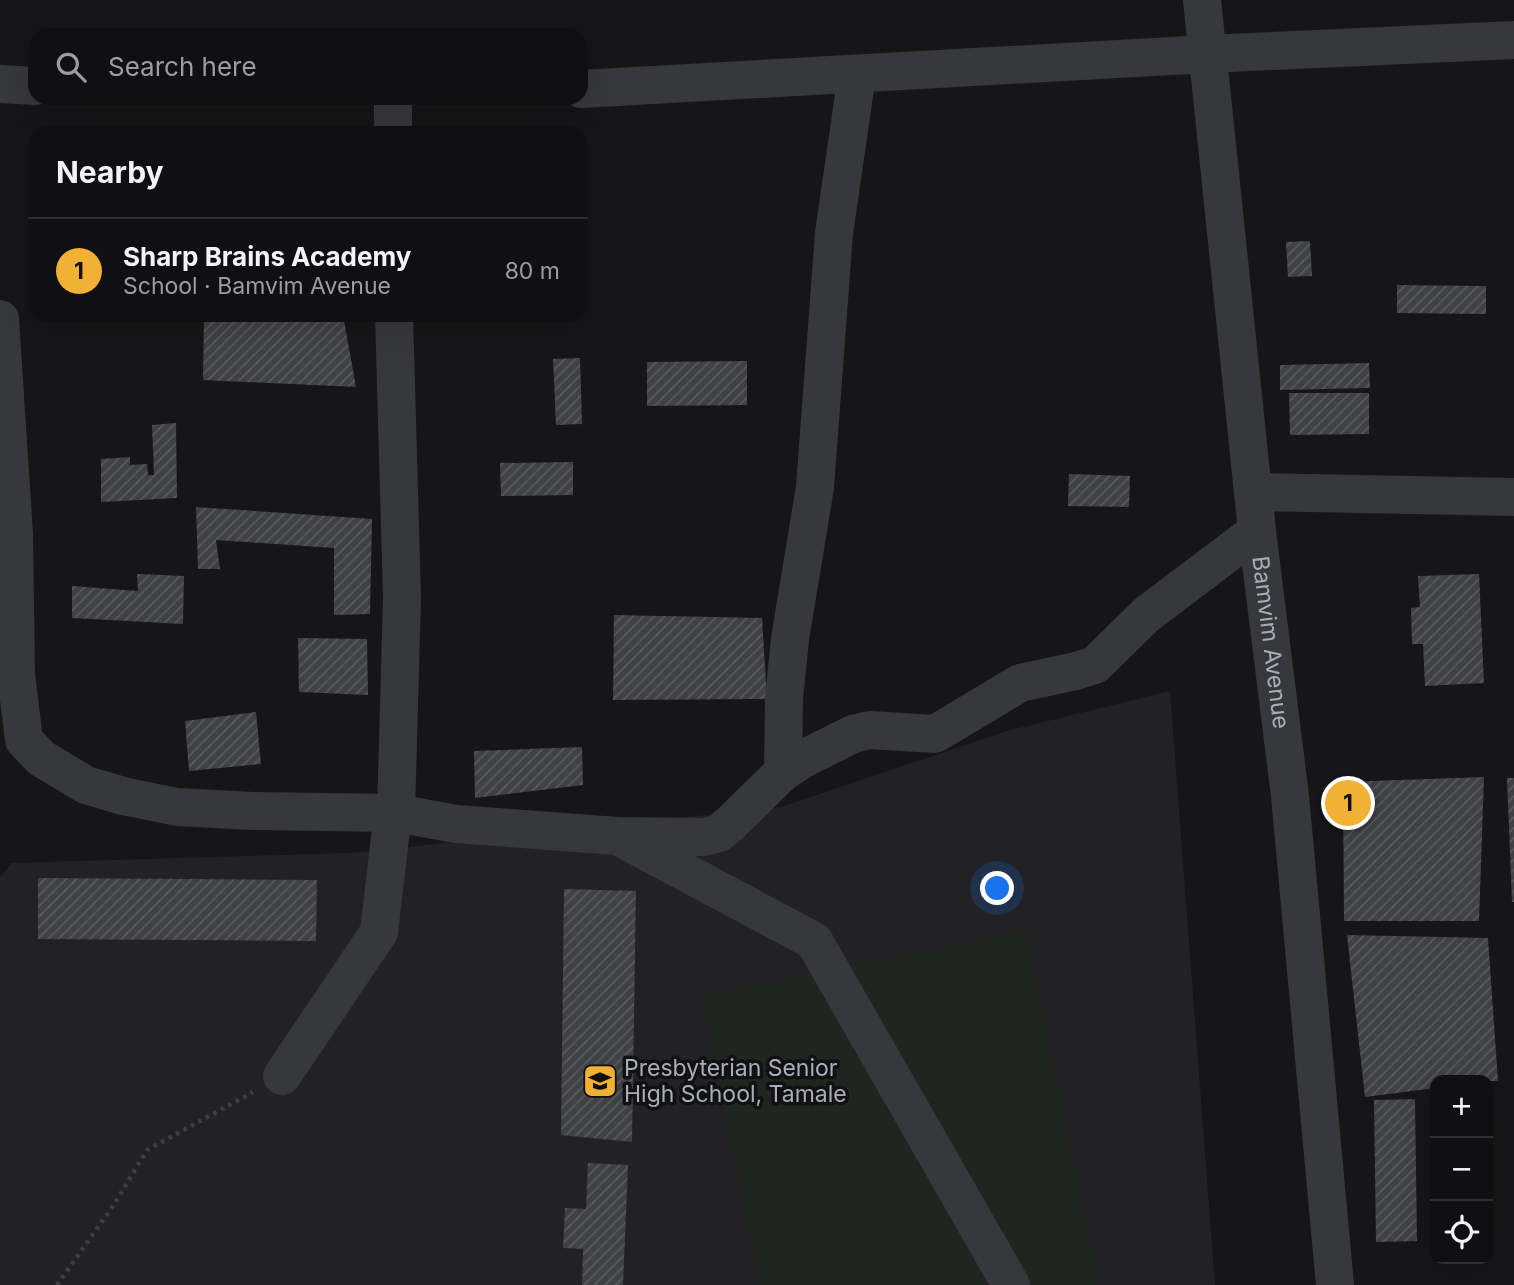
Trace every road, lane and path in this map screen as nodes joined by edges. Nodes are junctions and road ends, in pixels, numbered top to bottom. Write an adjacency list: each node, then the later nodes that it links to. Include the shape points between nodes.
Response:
1 (1202, 0): 3 (street, Bamvim Avenue)
2 (1514, 40): 3 (street)
3 (1207, 54): 4 (street); 12 (street, Bamvim Avenue)
4 (857, 75): 7 (street); 15 (street, via 834,233 815,487 790,639)
5 (0, 84): 6 (street)
6 (28, 86)
7 (588, 89)
8 (393, 105): 9 (street)
9 (393, 126)
10 (0, 319): 16 (street, via 14,534 16,674 24,740 41,758 86,785 177,807)
11 (394, 322): 16 (street, via 402,597)
12 (1253, 492): 13 (street); 14 (street, Bamvim Avenue)
13 (1514, 497)
14 (1257, 530): 15 (street, via 1146,615 1096,665 1020,683 935,734 870,730 853,734); 21 (street, Bamvim Avenue, via 1290,796)
15 (783, 772): 17 (street, via 719,833 684,838)
16 (396, 813): 17 (street, via 456,824); 18 (street, via 379,932)
17 (617, 836): 20 (street, via 814,941)
18 (282, 1076): 19 (path, via 147,1150)
19 (57, 1285)
20 (1011, 1285)
21 (1335, 1285)

